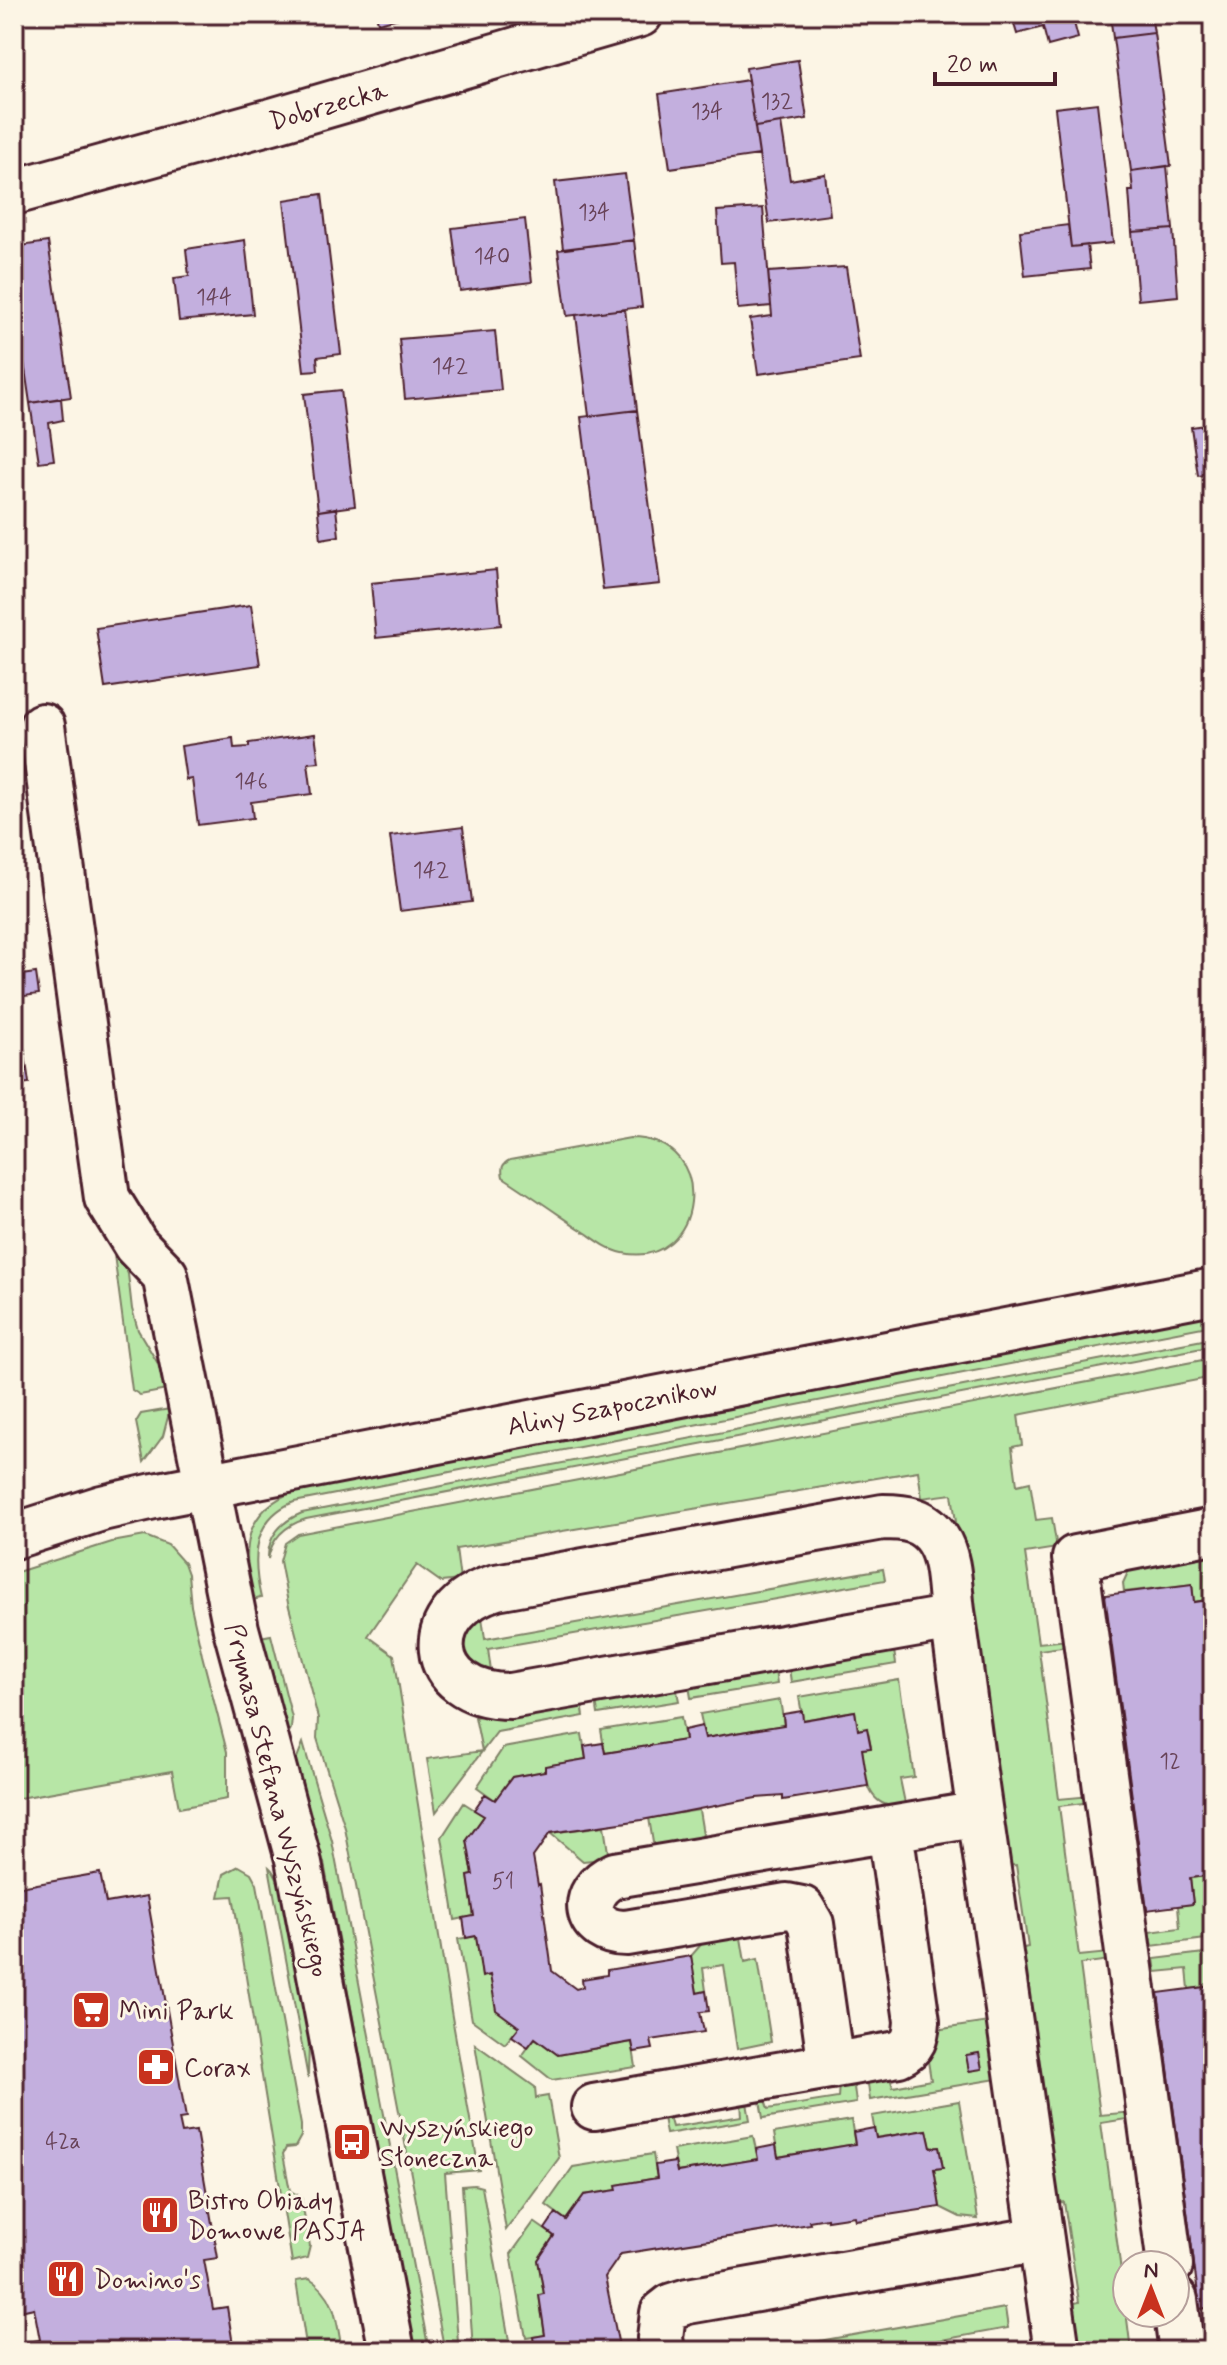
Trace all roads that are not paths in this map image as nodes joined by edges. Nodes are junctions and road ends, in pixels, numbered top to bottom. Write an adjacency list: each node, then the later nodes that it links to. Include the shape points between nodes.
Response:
1 (640, 14): 2 (street, Dobrzecka)
2 (14, 192)
3 (42, 726): 5 (street, Prymasa Stefana Wyszyńskiego, via 107,1198 136,1245 165,1275)
4 (1213, 1291): 5 (street, Aliny Szapocznikow)
5 (207, 1485): 7 (street, Aliny Szapocznikow, via 102,1508); 15 (street, Prymasa Stefana Wyszyńskiego, via 242,1656 298,1859)
6 (1213, 1531): 14 (street, via 1075,1558)
7 (14, 1536)
8 (953, 1618): 8 (street, via 939,1541 918,1521 883,1517 496,1587 458,1606 448,1620 443,1648 449,1671 464,1686 510,1696); 9 (street)
9 (980, 1814): 10 (street); 13 (street)
10 (890, 1830): 11 (street, via 916,2034 913,2044 898,2054); 11 (street, via 615,1875 598,1883 591,1897 598,1926 618,1933 787,1906 802,1909 811,1924)
11 (831, 2066): 12 (street)
12 (594, 2107)
13 (1041, 2239): 16 (street, via 688,2301 663,2313); 17 (street)
14 (1168, 2249)
15 (392, 2351)
16 (662, 2351)
17 (1057, 2351)

